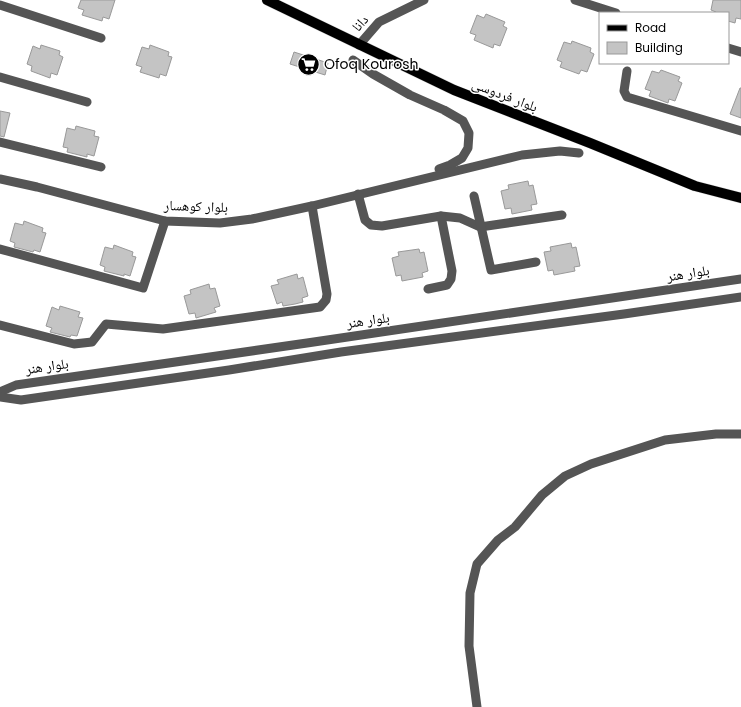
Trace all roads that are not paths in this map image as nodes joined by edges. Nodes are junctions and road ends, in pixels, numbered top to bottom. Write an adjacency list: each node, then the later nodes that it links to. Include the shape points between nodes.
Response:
1 (267, 0): 7 (main road, بلوار فردوسی)
2 (424, 0): 7 (street, دانا, via 379,22)
3 (574, 0): 5 (street)
4 (0, 5): 6 (street)
5 (613, 12)
6 (101, 38)
7 (359, 45): 22 (main road, بلوار فردوسی, via 454,90 695,186)
8 (729, 48): 9 (street)
9 (741, 52)
10 (353, 60): 19 (street, via 410,95 463,121 468,133 468,148 462,158)
11 (627, 71): 14 (street, via 624,91 627,97)
12 (0, 77): 13 (street)
13 (87, 102)
14 (741, 131)
15 (0, 142): 17 (street)
16 (579, 153): 19 (street, via 560,151 522,155)
17 (101, 167)
18 (0, 179): 26 (street, بلوار کوهسار)
19 (393, 186): 20 (street, بلوار کوهسار)
20 (358, 194): 23 (street, بلوار کوهسار); 25 (street, via 365,220 371,225 382,226)
21 (474, 196): 27 (street)
22 (741, 198)
23 (312, 206): 26 (street, بلوار کوهسار, via 220,223); 33 (street, via 327,294 320,307 164,329 106,324 92,342 74,344)
24 (562, 215): 27 (street)
25 (441, 216): 27 (street, via 460,218); 31 (street, via 452,271 451,279 447,285)
26 (165, 221): 28 (street, via 142,288)
27 (480, 227): 29 (street, via 491,270)
28 (0, 249)
29 (536, 262)
30 (741, 279): 34 (street, بلوار هنر, via 16,385)
31 (428, 289)
32 (741, 297): 35 (street, بلوار هنر, via 341,352 21,400)
33 (0, 325)
34 (0, 392)
35 (0, 397)
36 (741, 434): 37 (street, via 664,440 591,464 565,476 542,495 515,527 498,540 477,564 470,593 469,646)
37 (477, 707)

